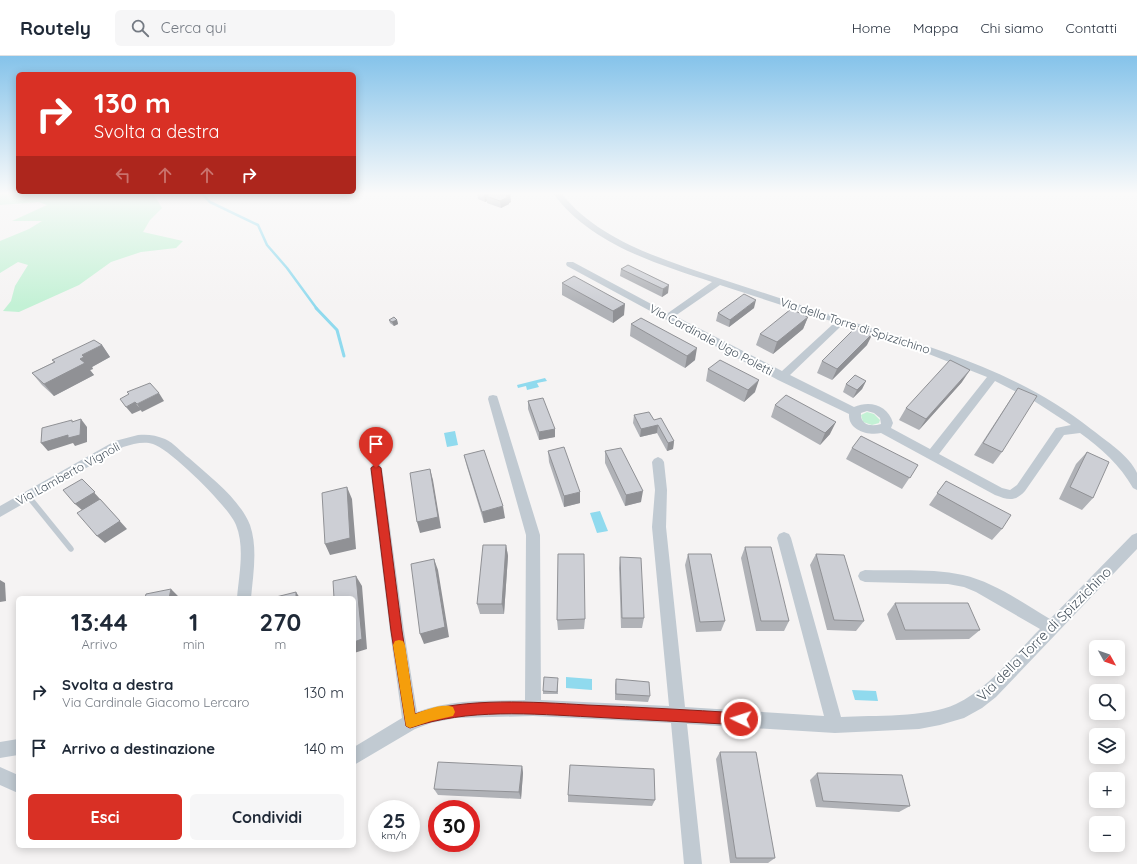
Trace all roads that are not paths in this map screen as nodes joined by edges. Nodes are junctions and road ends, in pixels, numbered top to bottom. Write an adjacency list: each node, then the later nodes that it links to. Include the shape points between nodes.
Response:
1 (599, 231): 3 (street, Via della Torre di Spizzichino, via 623,245)
2 (570, 264): 4 (street, Via Cardinale Ugo Poletti)
3 (719, 281): 4 (street); 6 (street, Via della Torre di Spizzichino, via 909,343)
4 (668, 317): 7 (street, Via Cardinale Ugo Poletti)
5 (835, 326): 7 (street)
6 (994, 375): 10 (street, Via della Torre di Spizzichino, via 1056,408); 12 (street)
7 (782, 377): 9 (street, Via Cardinale Ugo Poletti)
8 (492, 399): 24 (street, via 533,535)
9 (855, 412): 11 (street, via 854,419 861,426 872,430); 11 (street, via 867,407 882,413 888,420)
10 (1084, 428): 12 (street, via 1060,431 1021,488 1011,495 999,492); 15 (street, Via della Torre di Spizzichino, via 1119,459)
11 (883, 429): 12 (street)
12 (931, 456)
13 (658, 462): 25 (street, via 661,490 659,528)
14 (376, 468): 26 (street)
15 (1137, 485)
16 (28, 496): 17 (street, Via Lamberto Vignoli); 20 (lane); 22 (street, Via Lamberto Vignoli, via 119,444 138,439 157,440 167,446 229,504 243,524 246,550)
17 (0, 512)
18 (784, 538): 27 (street)
19 (1137, 539): 23 (street, Via della Torre di Spizzichino)
20 (71, 549)
21 (865, 576): 23 (street, via 948,578 964,581 981,587)
22 (244, 596)
23 (1052, 628): 27 (street, Via della Torre di Spizzichino, via 990,691 958,712 918,721)
24 (533, 708): 25 (street, Via della Torre di Spizzichino); 26 (street, Via della Torre di Spizzichino, via 456,710)
25 (679, 715): 27 (street, Via della Torre di Spizzichino); 33 (street)
26 (410, 722): 30 (street, Via della Torre di Spizzichino)
27 (835, 725)
28 (16, 747): 29 (street)
29 (0, 750)
30 (356, 756)
31 (0, 776): 32 (street)
32 (16, 783)
33 (693, 864)

